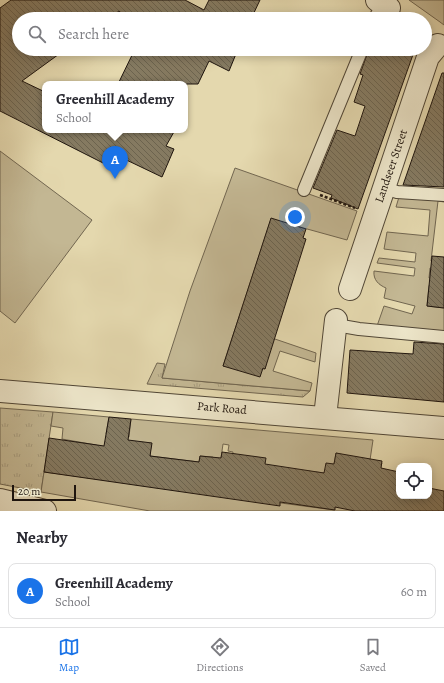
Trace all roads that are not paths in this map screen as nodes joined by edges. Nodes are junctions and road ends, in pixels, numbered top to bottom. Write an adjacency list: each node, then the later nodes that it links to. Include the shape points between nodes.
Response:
1 (359, 56): 4 (lane)
2 (429, 56): 3 (street, Landseer Street)
3 (384, 188): 5 (lane, via 397,192); 6 (street, Landseer Street)
4 (304, 190)
5 (444, 195)
6 (350, 289)
7 (336, 323): 8 (lane, via 359,329); 10 (street)
8 (444, 337)
9 (0, 391): 10 (street, Park Road)
10 (325, 417): 11 (street, Park Road)
11 (444, 428)
12 (0, 500): 13 (street)
13 (45, 511)

